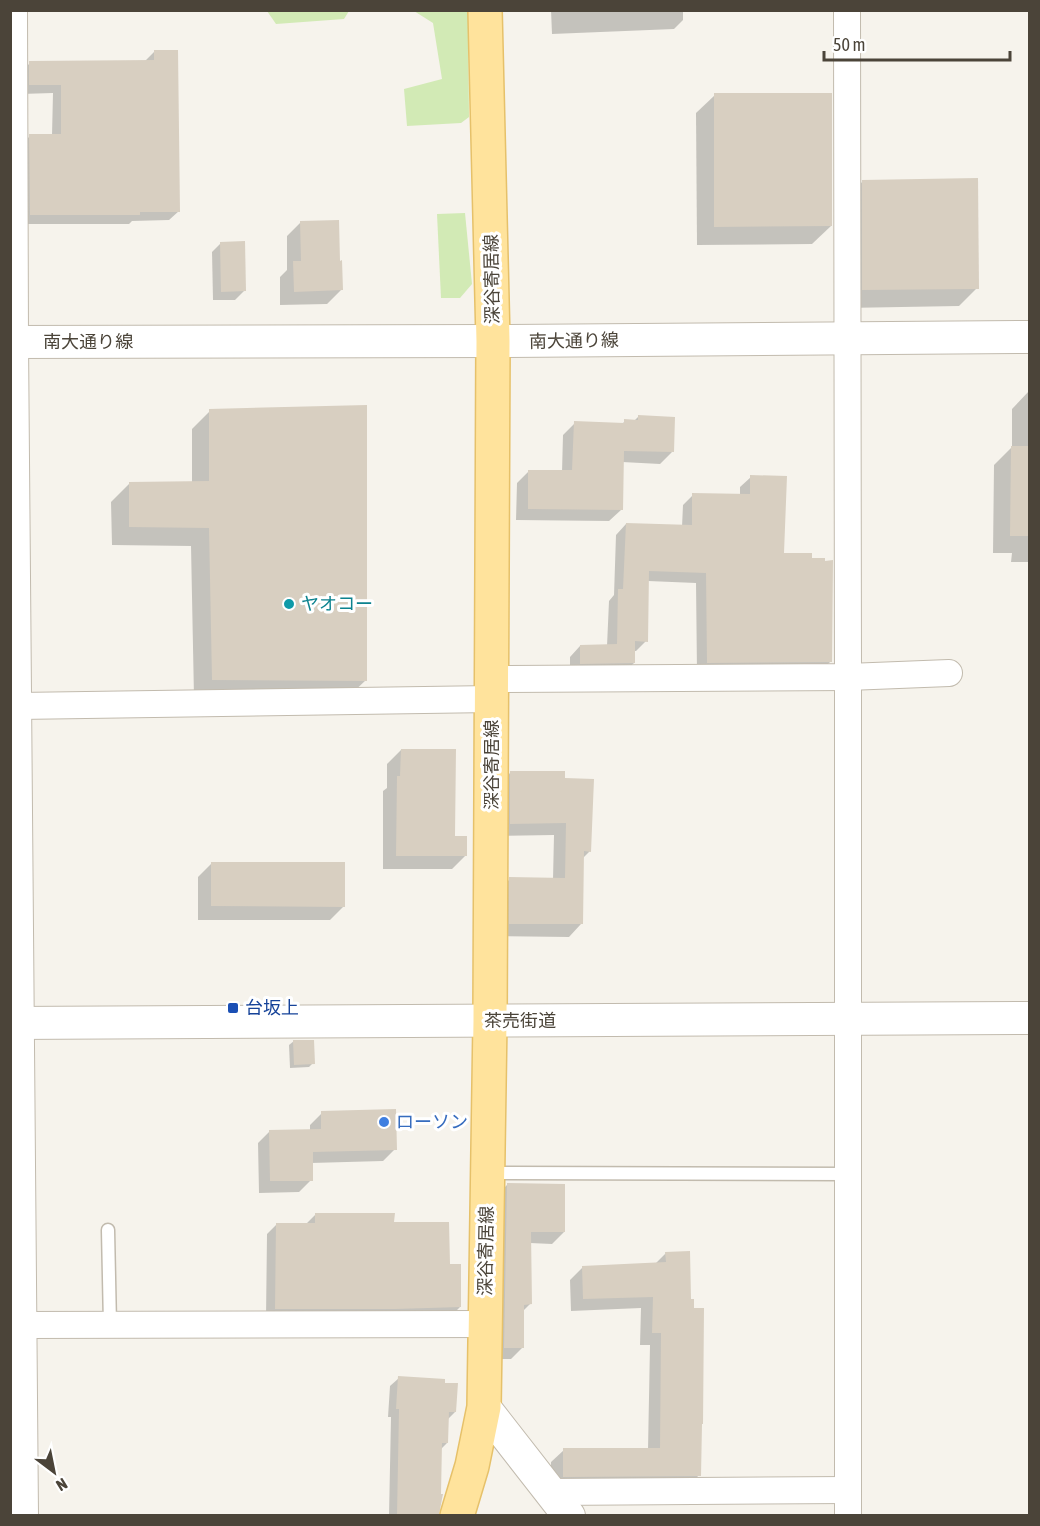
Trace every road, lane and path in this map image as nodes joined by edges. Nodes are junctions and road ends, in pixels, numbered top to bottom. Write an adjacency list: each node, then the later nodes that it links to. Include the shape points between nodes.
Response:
1 (14, 10): 7 (street)
2 (485, 10): 6 (main road, 深谷寄居線)
3 (847, 10): 5 (street)
4 (1029, 337): 5 (street, 南大通り線)
5 (848, 338): 6 (street, 南大通り線); 9 (street)
6 (493, 341): 7 (street, 南大通り線); 10 (main road, 深谷寄居線)
7 (13, 342): 11 (street)
8 (949, 673): 9 (street)
9 (848, 678): 10 (street); 13 (street)
10 (492, 689): 11 (street); 14 (main road, 深谷寄居線)
11 (18, 706): 15 (street)
12 (1029, 1017): 13 (street, 茶売街道)
13 (847, 1018): 14 (street, 茶売街道); 17 (street)
14 (490, 1021): 15 (street, 茶売街道); 16 (main road, 深谷寄居線)
15 (16, 1023): 21 (street)
16 (488, 1173): 17 (lane); 19 (main road, 深谷寄居線)
17 (848, 1174): 23 (street)
18 (108, 1230): 20 (lane)
19 (485, 1324): 20 (street); 22 (main road, 深谷寄居線)
20 (110, 1325): 21 (street)
21 (23, 1326): 25 (street)
22 (484, 1407): 24 (street); 26 (main road, 深谷寄居線)
23 (848, 1490): 24 (street); 27 (street)
24 (560, 1504)
25 (25, 1515)
26 (458, 1515)
27 (848, 1515)

